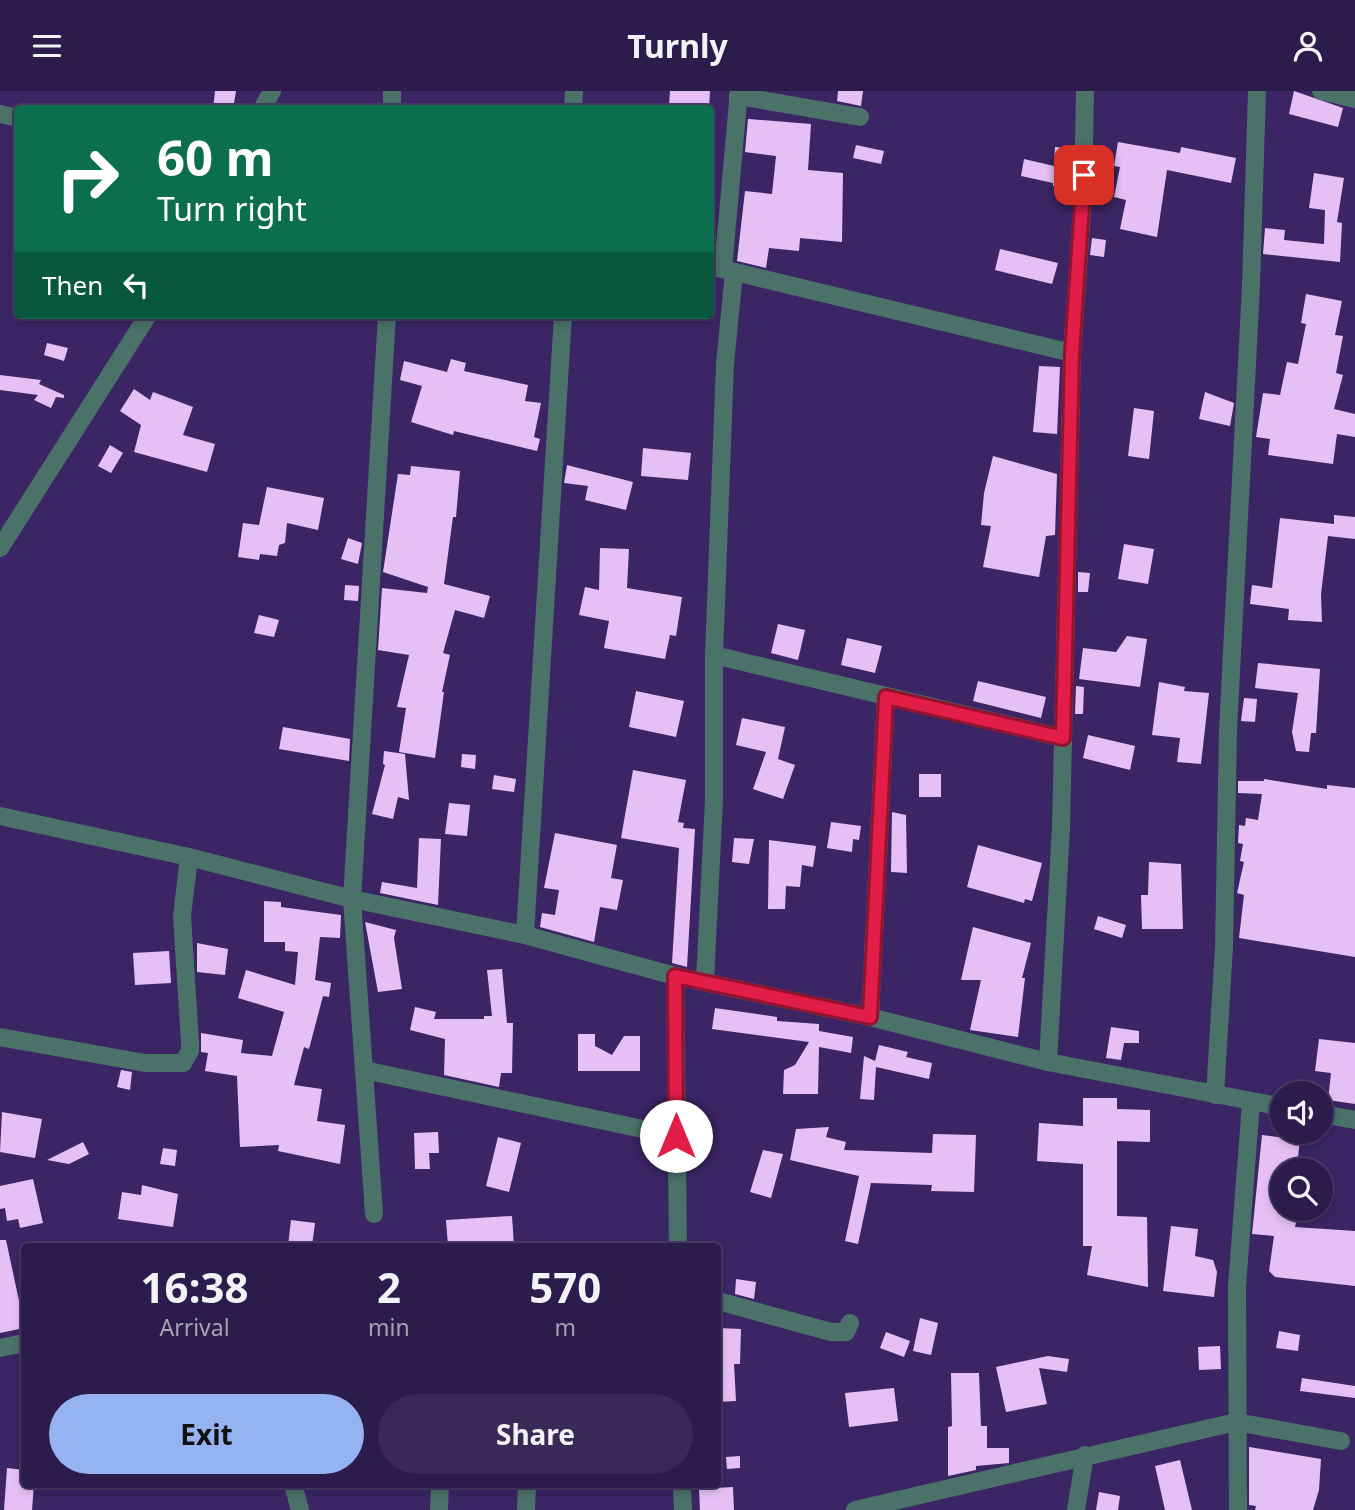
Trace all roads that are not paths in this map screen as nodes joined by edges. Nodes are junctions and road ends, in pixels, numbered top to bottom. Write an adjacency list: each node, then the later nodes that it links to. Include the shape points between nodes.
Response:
1 (1085, 91): 11 (street)
2 (1257, 91): 26 (street)
3 (1321, 91): 5 (street)
4 (738, 93): 6 (street); 7 (street)
5 (1355, 99)
6 (860, 117)
7 (722, 269): 11 (street); 13 (street, via 725,364)
8 (145, 319): 12 (street)
9 (387, 319): 18 (street)
10 (563, 319): 19 (street)
11 (1072, 353): 15 (street)
12 (0, 548)
13 (714, 655): 14 (street); 21 (street, via 714,800)
14 (886, 697): 15 (street); 22 (street)
15 (1063, 738): 24 (street)
16 (0, 816): 17 (street)
17 (189, 857): 18 (street); 23 (street, via 182,916 190,1042 183,1063 145,1063)
18 (352, 899): 19 (street); 25 (street)
19 (525, 935): 20 (street)
20 (675, 976): 21 (street); 31 (street)
21 (705, 981): 22 (street)
22 (870, 1017): 24 (street)
23 (0, 1037)
24 (1048, 1062): 26 (street)
25 (364, 1070): 31 (street); 32 (street)
26 (1215, 1095): 27 (street)
27 (1251, 1102): 28 (street); 38 (street, via 1237,1286)
28 (1270, 1105)
29 (1333, 1116): 30 (street)
30 (1355, 1120)
31 (676, 1136): 33 (street)
32 (374, 1214)
33 (678, 1243)
34 (721, 1302): 35 (street, via 831,1332 846,1332)
35 (850, 1323)
36 (21, 1344): 37 (street)
37 (0, 1348)
38 (1236, 1422): 39 (street); 40 (street); 51 (street)
39 (1341, 1441)
40 (1085, 1455): 49 (street); 50 (street)
41 (294, 1488): 45 (street)
42 (440, 1488): 46 (street)
43 (527, 1488): 47 (street)
44 (682, 1488): 48 (street)
45 (300, 1510)
46 (439, 1510)
47 (526, 1510)
48 (683, 1510)
49 (855, 1510)
50 (1076, 1510)
51 (1238, 1510)

